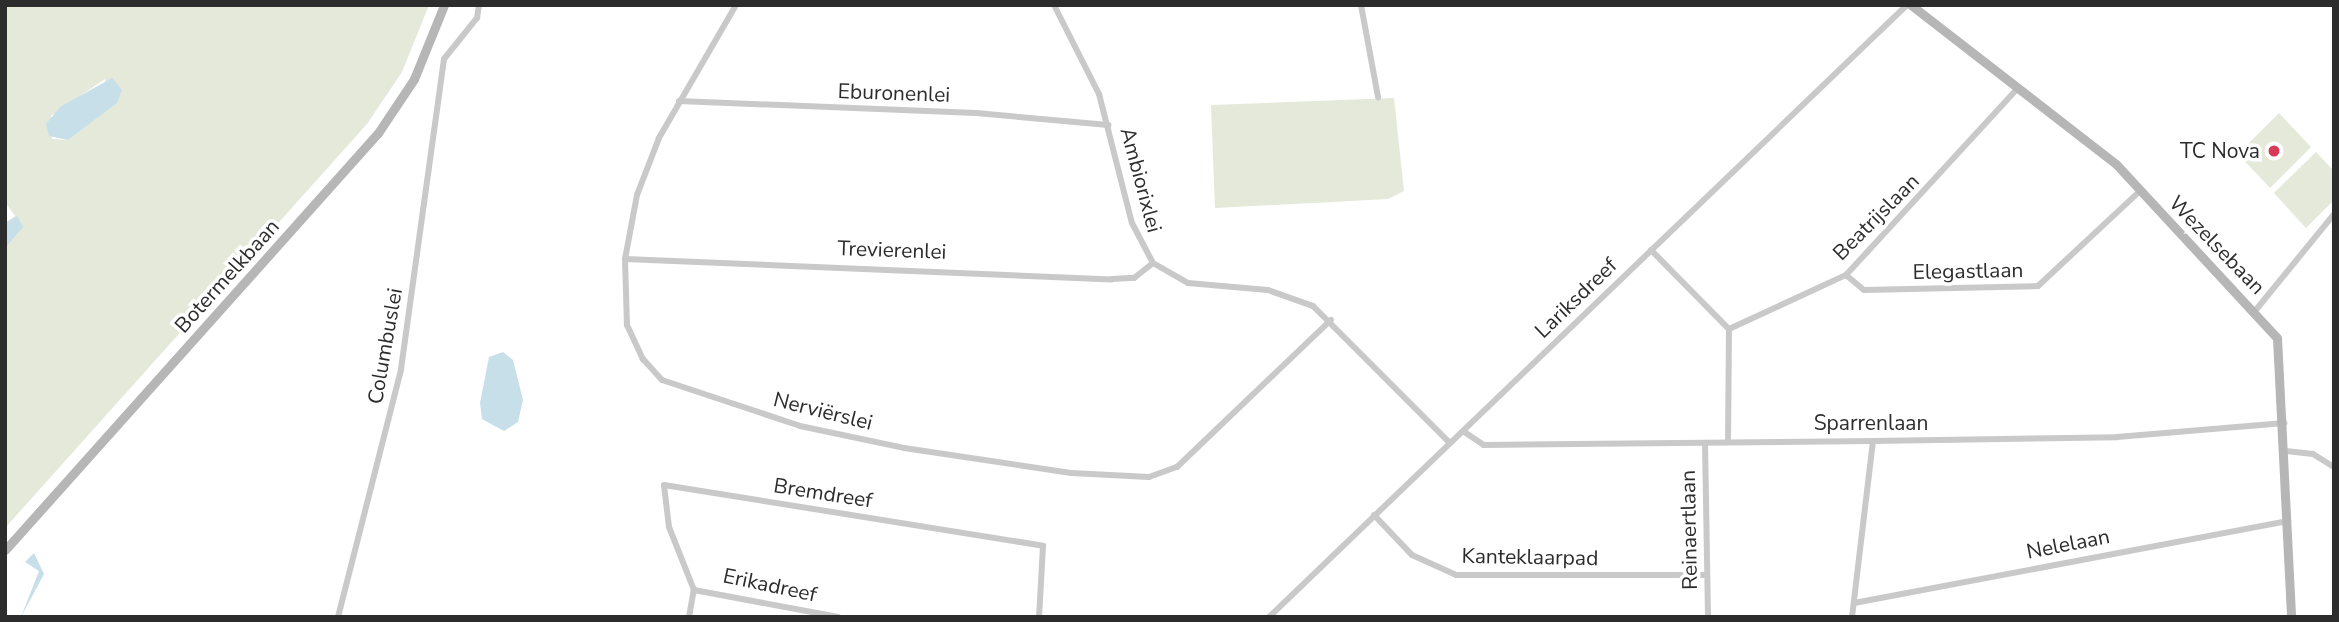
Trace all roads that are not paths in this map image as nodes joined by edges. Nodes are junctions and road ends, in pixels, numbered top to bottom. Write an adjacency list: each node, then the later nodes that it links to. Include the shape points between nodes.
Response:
1 (444, 5): 30 (street, Botermelkbaan, via 414,79 378,133)
2 (479, 5): 34 (street, Columbuslei, via 477,18 444,59 401,369)
3 (736, 5): 9 (street, Nerviërslei)
4 (1054, 5): 10 (street, Ambiorixlei)
5 (1361, 5): 8 (street)
6 (1909, 5): 7 (street, Wezelsebaan); 13 (street, Lariksdreef)
7 (2018, 88): 11 (street, Wezelsebaan); 16 (street, Beatrijslaan)
8 (1378, 97)
9 (679, 101): 10 (street, Eburonenlei, via 976,113); 14 (street, Nerviërslei, via 637,195)
10 (1108, 125): 15 (street, Ambiorixlei, via 1132,223)
11 (2141, 190): 16 (street, Elegastlaan, via 2038,286 1864,290); 17 (street, Wezelsebaan)
12 (2334, 214): 17 (street)
13 (1651, 250): 19 (street); 21 (street, Lariksdreef)
14 (625, 259): 15 (street, Trevierenlei, via 1112,279 1134,278); 18 (street, Nerviërslei, via 627,325 643,359 663,380 810,428 1072,473 1149,477 1177,467)
15 (1153, 263): 18 (street, Ambiorixlei, via 1188,283 1293,297)
16 (1846, 275): 19 (street, Beatrijslaan)
17 (2256, 311): 20 (street, Wezelsebaan, via 2277,338)
18 (1331, 320): 24 (street, Ambiorixlei)
19 (1729, 330): 22 (street)
20 (2284, 423): 23 (street, Sparrenlaan, via 2117,437); 26 (street, Wezelsebaan)
21 (1463, 431): 24 (street, Lariksdreef); 25 (street, Sparrenlaan, via 1484,445)
22 (1727, 441): 23 (street, Sparrenlaan); 25 (street, Sparrenlaan)
23 (1873, 441): 33 (street)
24 (1449, 442): 28 (street, Lariksdreef)
25 (1705, 443): 31 (street, Reinaertlaan)
26 (2285, 451): 27 (street, via 2314,454); 29 (street, Wezelsebaan)
27 (2334, 467)
28 (1374, 515): 31 (street, Kanteklaarpad, via 1412,555 1456,575); 38 (street, Lariksdreef)
29 (2288, 521): 33 (street, Nelelaan); 41 (street, Wezelsebaan)
30 (5, 550)
31 (1707, 575): 39 (street, Reinaertlaan)
32 (694, 590): 35 (street); 36 (street, Erikadreef); 37 (street, Bremdreef, via 669,527 664,485 1043,546)
33 (1854, 603): 40 (street)
34 (338, 617)
35 (689, 617)
36 (838, 617)
37 (1039, 617)
38 (1269, 617)
39 (1708, 617)
40 (1852, 617)
41 (2291, 617)

